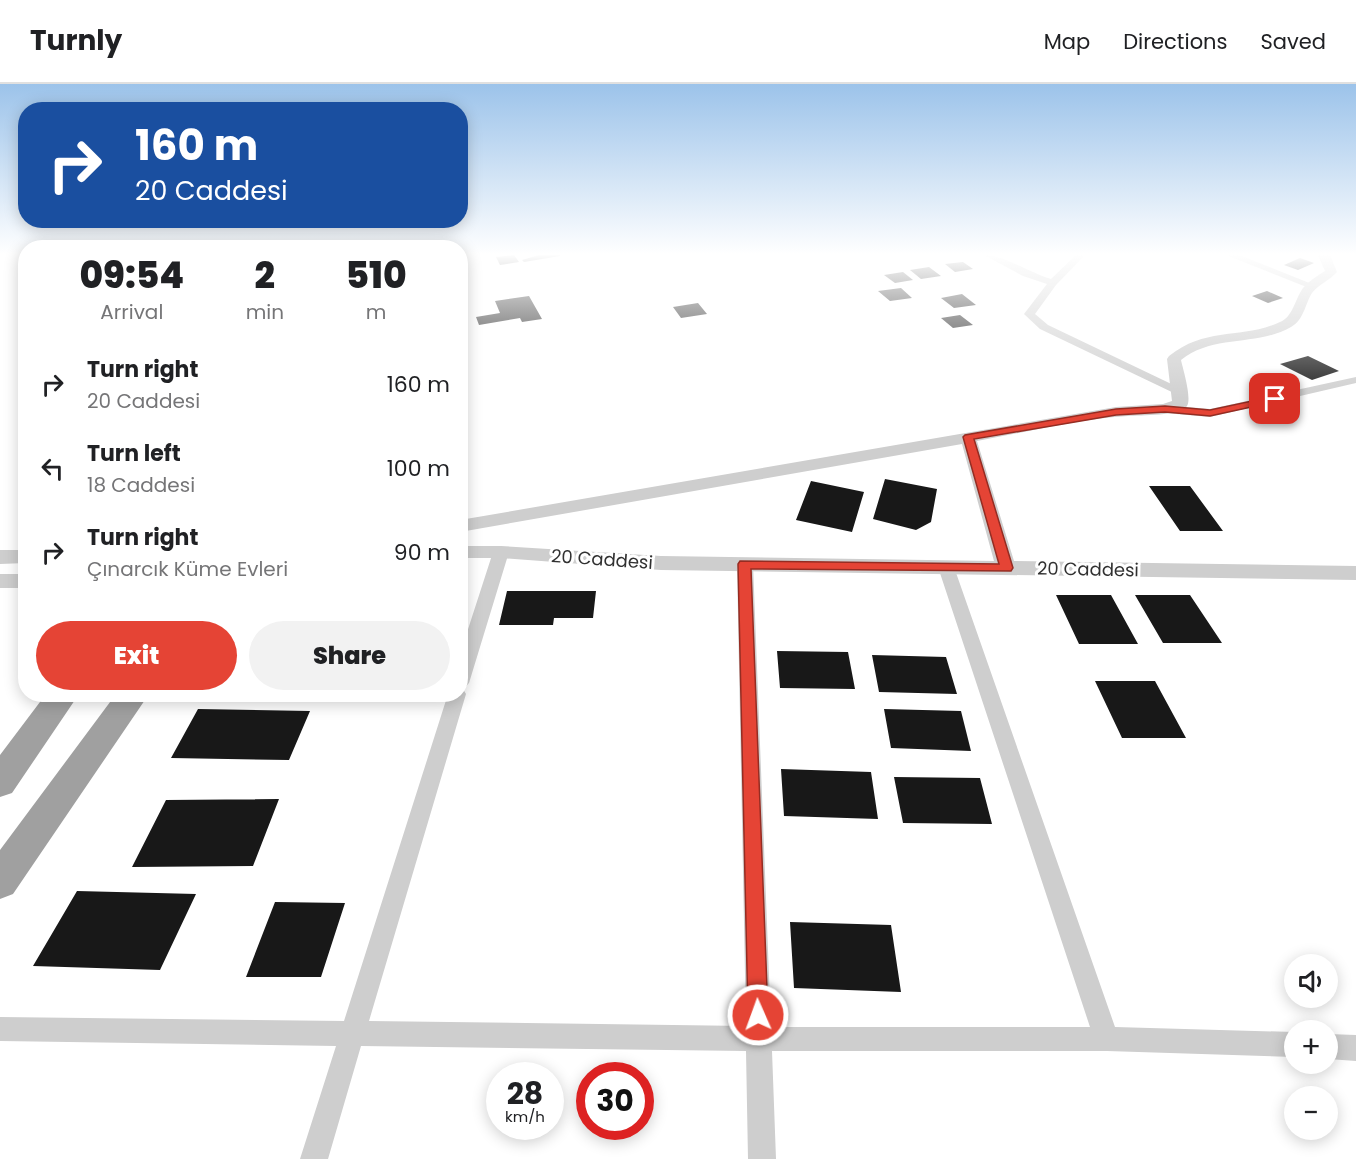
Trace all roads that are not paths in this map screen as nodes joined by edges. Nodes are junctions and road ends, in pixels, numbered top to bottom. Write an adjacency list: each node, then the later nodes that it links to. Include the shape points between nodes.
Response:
1 (1036, 305): 4 (street, via 1029,314 1044,327)
2 (1301, 305): 4 (street, via 1297,315 1285,326 1207,339 1183,350 1174,359)
3 (1356, 380): 5 (street, via 1210,413)
4 (1180, 391): 5 (street, via 1180,404)
5 (1165, 409): 6 (street, via 1116,412)
6 (968, 437): 7 (street); 14 (street)
7 (468, 525)
8 (468, 552): 9 (street, 20 Caddesi)
9 (501, 552): 12 (street, 20 Caddesi, via 661,563); 18 (street)
10 (18, 556): 11 (street)
11 (0, 557)
12 (745, 564): 13 (street, 20 Caddesi); 26 (street)
13 (946, 567): 14 (street, 20 Caddesi); 27 (street)
14 (1006, 568): 15 (street, 20 Caddesi)
15 (1356, 573)
16 (0, 581): 17 (street)
17 (18, 581)
18 (468, 657)
19 (58, 702): 22 (highway)
20 (128, 702): 23 (highway)
21 (455, 702): 25 (street)
22 (0, 782)
23 (0, 881)
24 (0, 1029): 25 (street)
25 (354, 1033): 26 (street); 31 (street)
26 (758, 1039): 27 (street); 32 (street)
27 (1107, 1039): 28 (street)
28 (1284, 1046)
29 (1338, 1047): 30 (street)
30 (1356, 1048)
31 (314, 1159)
32 (762, 1159)

